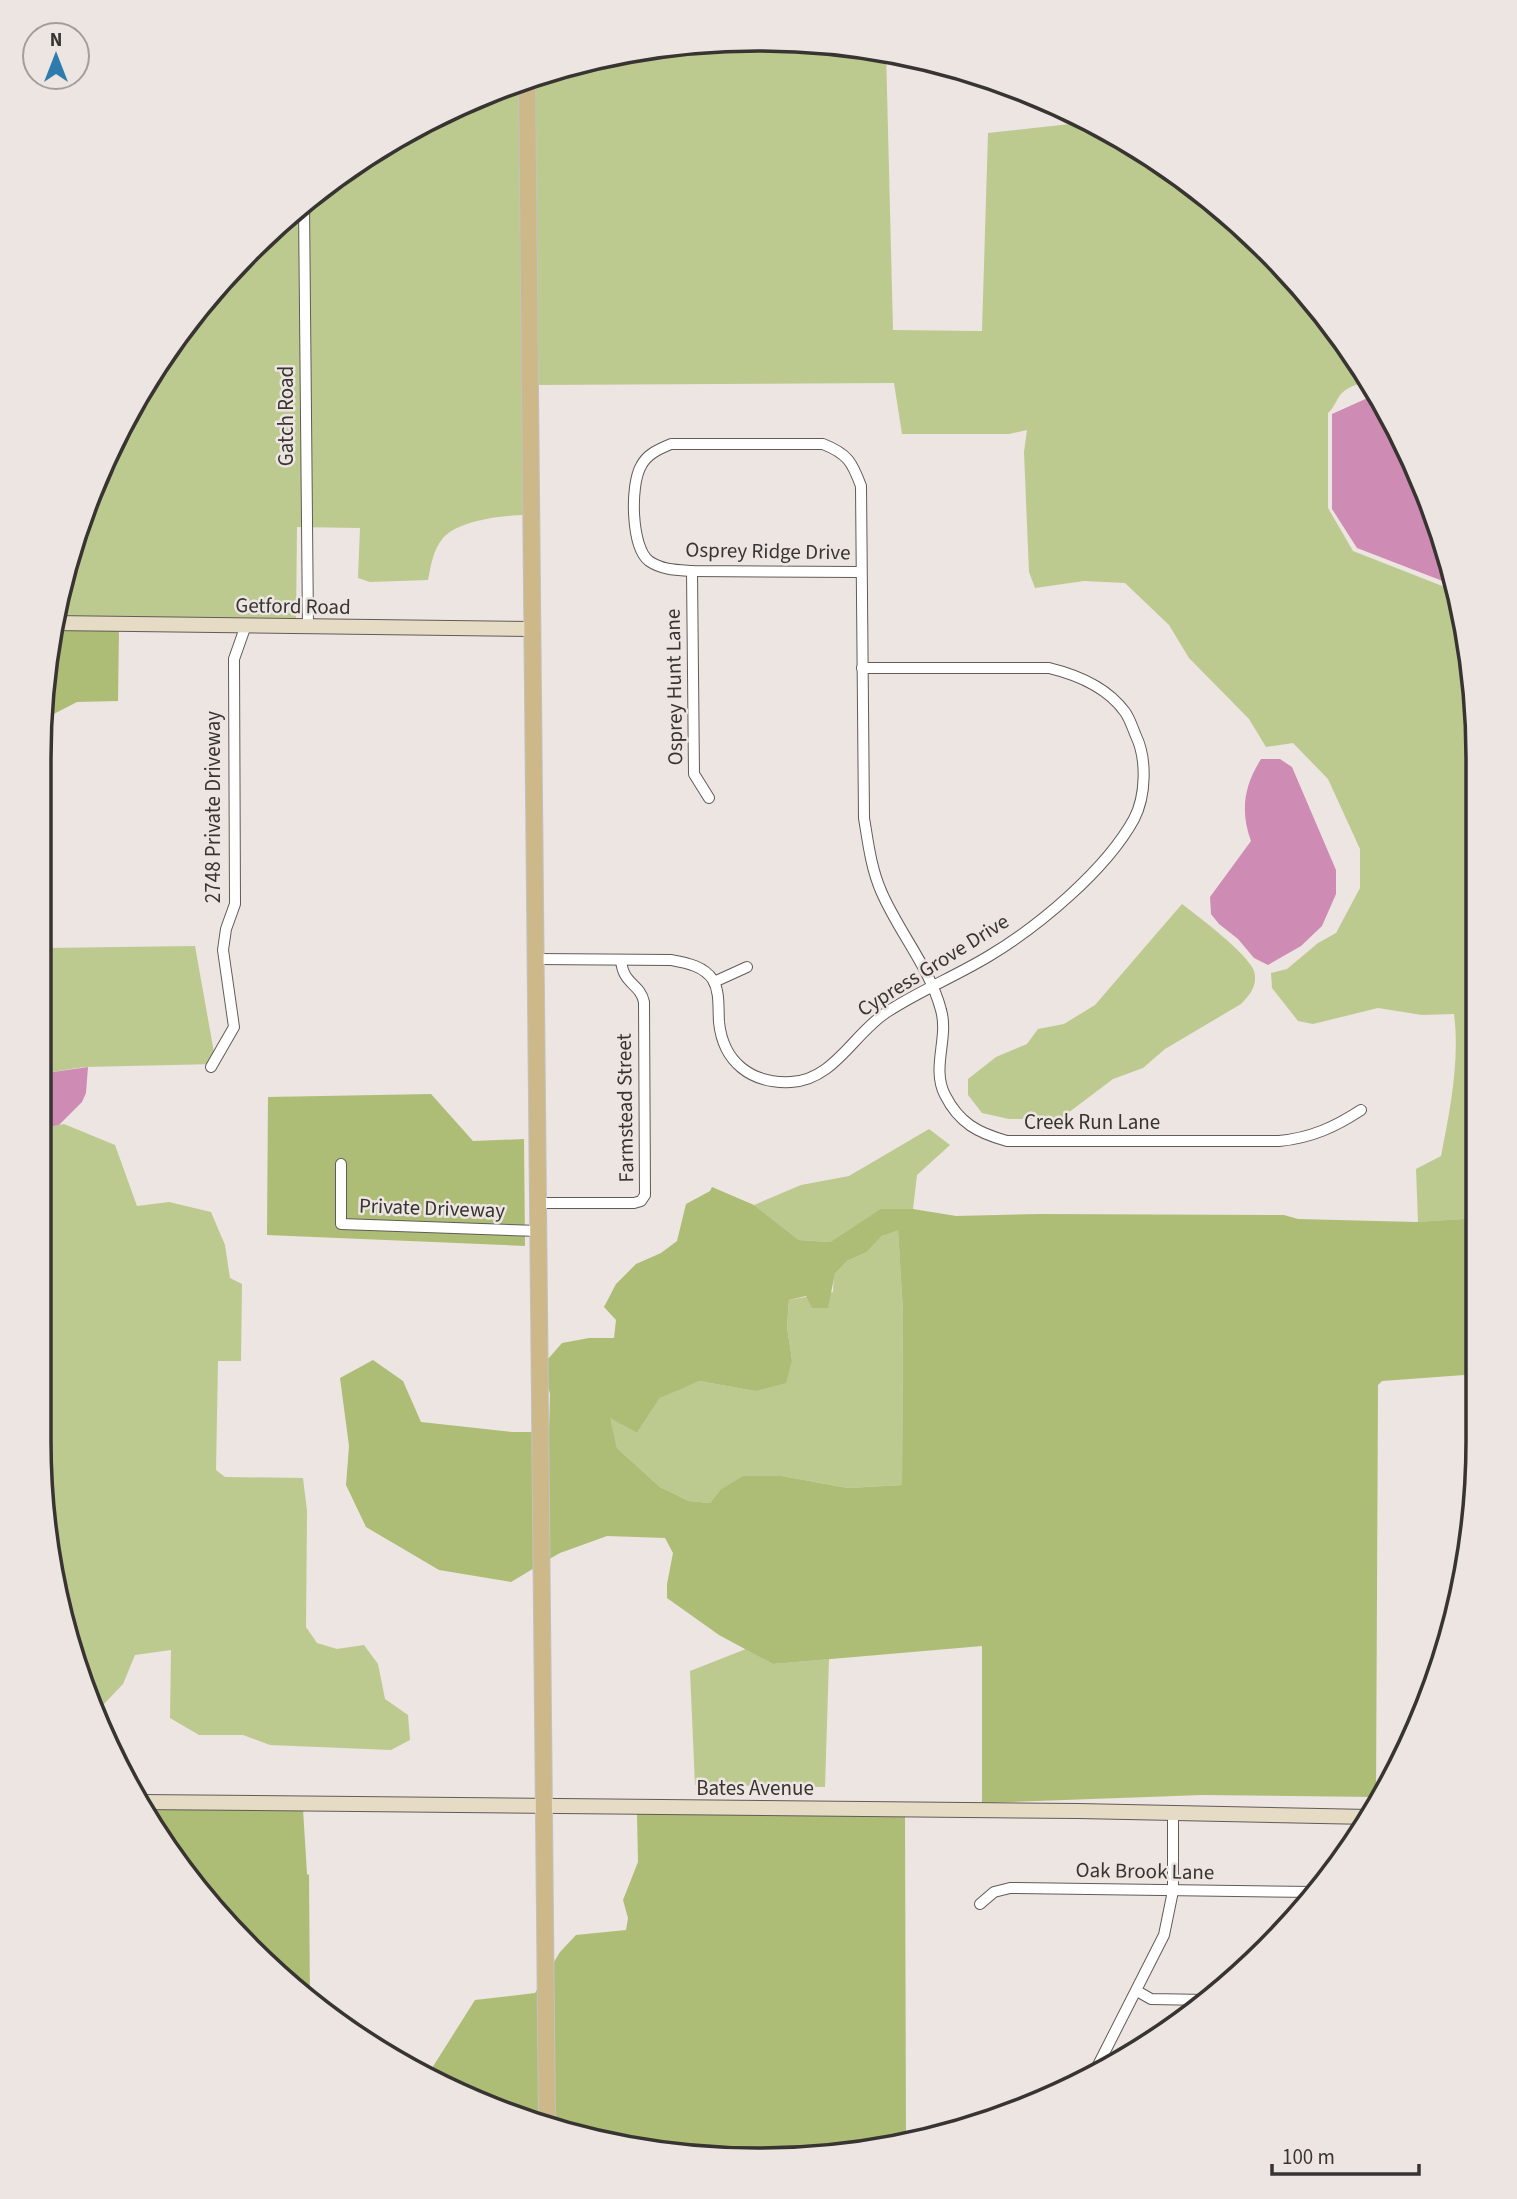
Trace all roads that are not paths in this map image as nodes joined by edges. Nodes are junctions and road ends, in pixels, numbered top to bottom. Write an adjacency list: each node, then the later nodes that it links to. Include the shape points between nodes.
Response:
1 (527, 90): 8 (main road)
2 (304, 216): 7 (street, Gatch Road)
3 (692, 571): 4 (street, Osprey Ridge Drive); 4 (street, Osprey Ridge Drive, via 666,569 648,560 637,543 634,484 641,465 654,451 671,444 823,444 841,451 854,466 861,486); 10 (street, Osprey Hunt Lane, via 694,775)
4 (862, 572): 9 (street, Osprey Ridge Drive)
5 (64, 623): 6 (street, Getford Road)
6 (246, 625): 7 (street, Getford Road); 16 (street, 2748 Private Driveway, via 234,659 235,904 223,950 234,1027)
7 (307, 627): 8 (street, Getford Road)
8 (533, 629): 11 (main road)
9 (862, 668): 15 (street, Osprey Ridge Drive, via 864,818 869,853 880,890); 15 (street, Cypress Grove Drive, via 1049,668 1077,675 1126,713 1139,741 1144,766 1135,817 1110,854 1054,909 991,955)
10 (709, 798)
11 (537, 959): 12 (street); 19 (main road)
12 (621, 960): 14 (street, via 690,963); 19 (street, Farmstead Street, via 625,976 644,1002 645,1195 634,1203)
13 (747, 967): 14 (street)
14 (714, 982): 15 (street, Cypress Grove Drive, via 724,1045 750,1075 772,1082 814,1077 831,1066 874,1020)
15 (933, 988): 17 (street, Creek Run Lane, via 944,1025 939,1067 943,1093 961,1118 980,1133 1007,1141 1303,1139)
16 (211, 1067)
17 (1361, 1110)
18 (341, 1164): 20 (street, Private Driveway, via 341,1224)
19 (539, 1203): 20 (main road)
20 (539, 1231): 22 (main road)
21 (151, 1802): 22 (street, Bates Avenue)
22 (545, 1808): 23 (street, Bates Avenue); 31 (main road)
23 (1173, 1813): 24 (street, Bates Avenue); 25 (street)
24 (1357, 1817)
25 (1173, 1891): 26 (street, Oak Brook Lane); 27 (street, Oak Brook Lane, via 1010,1888 994,1892); 28 (street, via 1164,1935)
26 (1303, 1892)
27 (980, 1904)
28 (1137, 1991): 29 (street, via 1151,1999); 30 (street)
29 (1192, 2000)
30 (1102, 2059)
31 (547, 2116)

